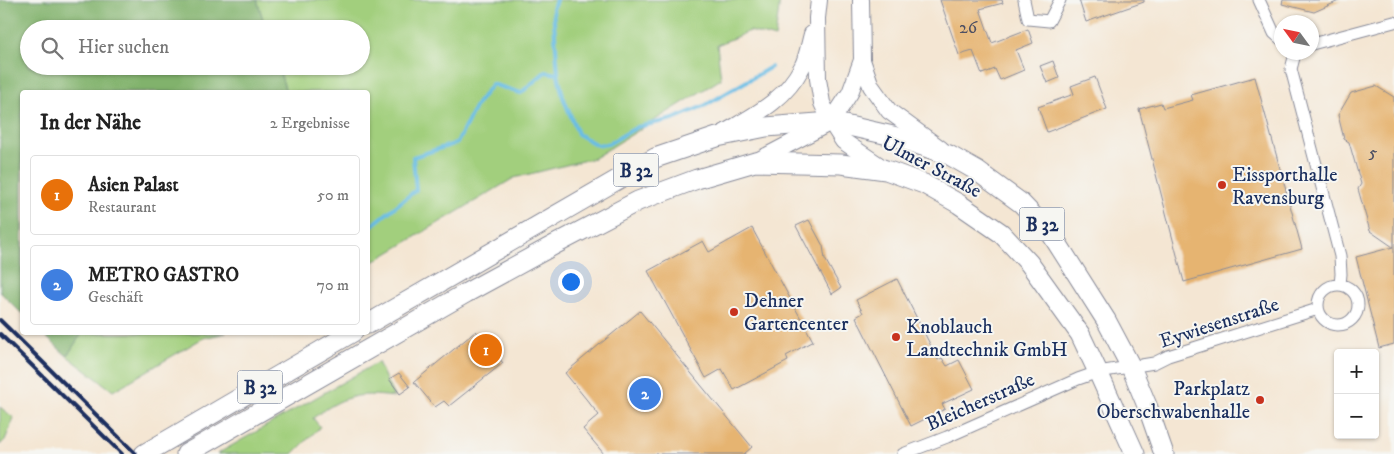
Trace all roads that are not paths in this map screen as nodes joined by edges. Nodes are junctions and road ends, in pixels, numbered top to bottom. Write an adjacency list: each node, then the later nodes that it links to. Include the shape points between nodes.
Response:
1 (819, 0): 6 (main road, Ulmer Straße)
2 (861, 0): 10 (main road)
3 (1024, 0): 4 (street, via 1028,19 1049,22)
4 (1060, 0)
5 (1259, 0): 8 (street)
6 (817, 18): 12 (main road, Ulmer Straße, via 818,79 822,103); 13 (main road, via 802,66 787,91)
7 (1394, 22): 9 (street)
8 (1274, 33)
9 (1319, 42)
10 (862, 60): 12 (main road, via 850,94); 14 (main road, via 871,86 889,110)
11 (1293, 60): 17 (street, via 1291,69 1340,256)
12 (831, 122): 13 (main road, B 32, via 766,127); 14 (main road, B 32, via 893,136); 15 (main road); 16 (main road, Ulmer Straße, via 843,141)
13 (717, 137): 19 (main road, B 32, via 655,158)
14 (949, 155): 21 (main road, Ulmer Straße / B 32, via 1021,203 1052,235 1106,320)
15 (755, 162): 16 (main road, B 32, via 840,164); 24 (main road, B 32, via 697,179 629,206 466,293)
16 (886, 170): 22 (main road, Ulmer Straße / B 32, via 924,184 1001,233 1029,263 1080,334)
17 (1340, 285): 18 (street, via 1323,291); 18 (street, via 1355,294 1358,306 1353,317 1344,324 1331,324 1325,321)
18 (1318, 309): 21 (street, Eywiesenstraße, via 1154,363)
19 (370, 323)
20 (348, 335): 23 (main road, B 32)
21 (1131, 367): 22 (street, Eywiesenstraße); 27 (main road, Ulmer Straße / B 32)
22 (1098, 372): 25 (street, Bleicherstraße); 26 (main road, Ulmer Straße / B 32)
23 (144, 454)
24 (186, 454)
25 (904, 454)
26 (1135, 454)
27 (1164, 454)

